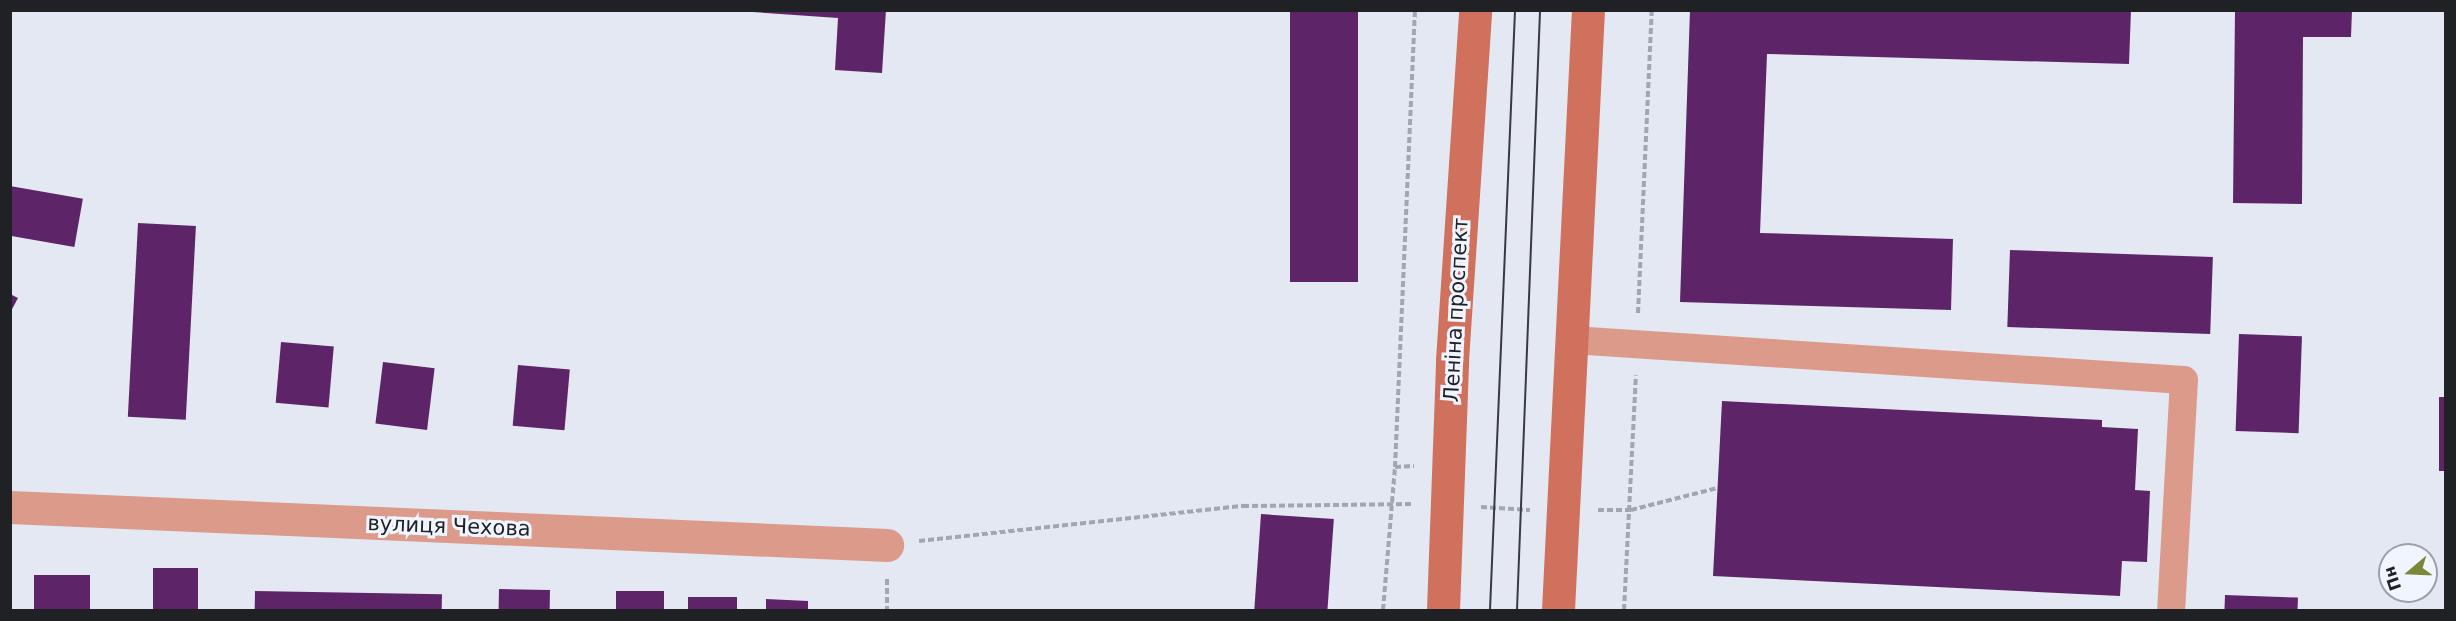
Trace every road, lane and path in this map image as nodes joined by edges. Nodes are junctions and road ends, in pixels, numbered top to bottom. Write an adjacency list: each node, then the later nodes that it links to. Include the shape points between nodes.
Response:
1 (1415, 10): 6 (path)
2 (1475, 10): 11 (main road, Леніна проспект, via 1452,360)
3 (1588, 10): 4 (main road)
4 (1572, 340): 8 (main road); 13 (street, via 2184,380)
5 (1717, 488): 8 (path, via 1631,510)
6 (1391, 504): 9 (path, via 1243,506); 10 (path)
7 (10, 507): 9 (street, вулиця Чехова)
8 (1561, 509): 12 (main road)
9 (887, 545)
10 (1383, 610)
11 (1443, 610)
12 (1558, 610)
13 (2171, 610)

